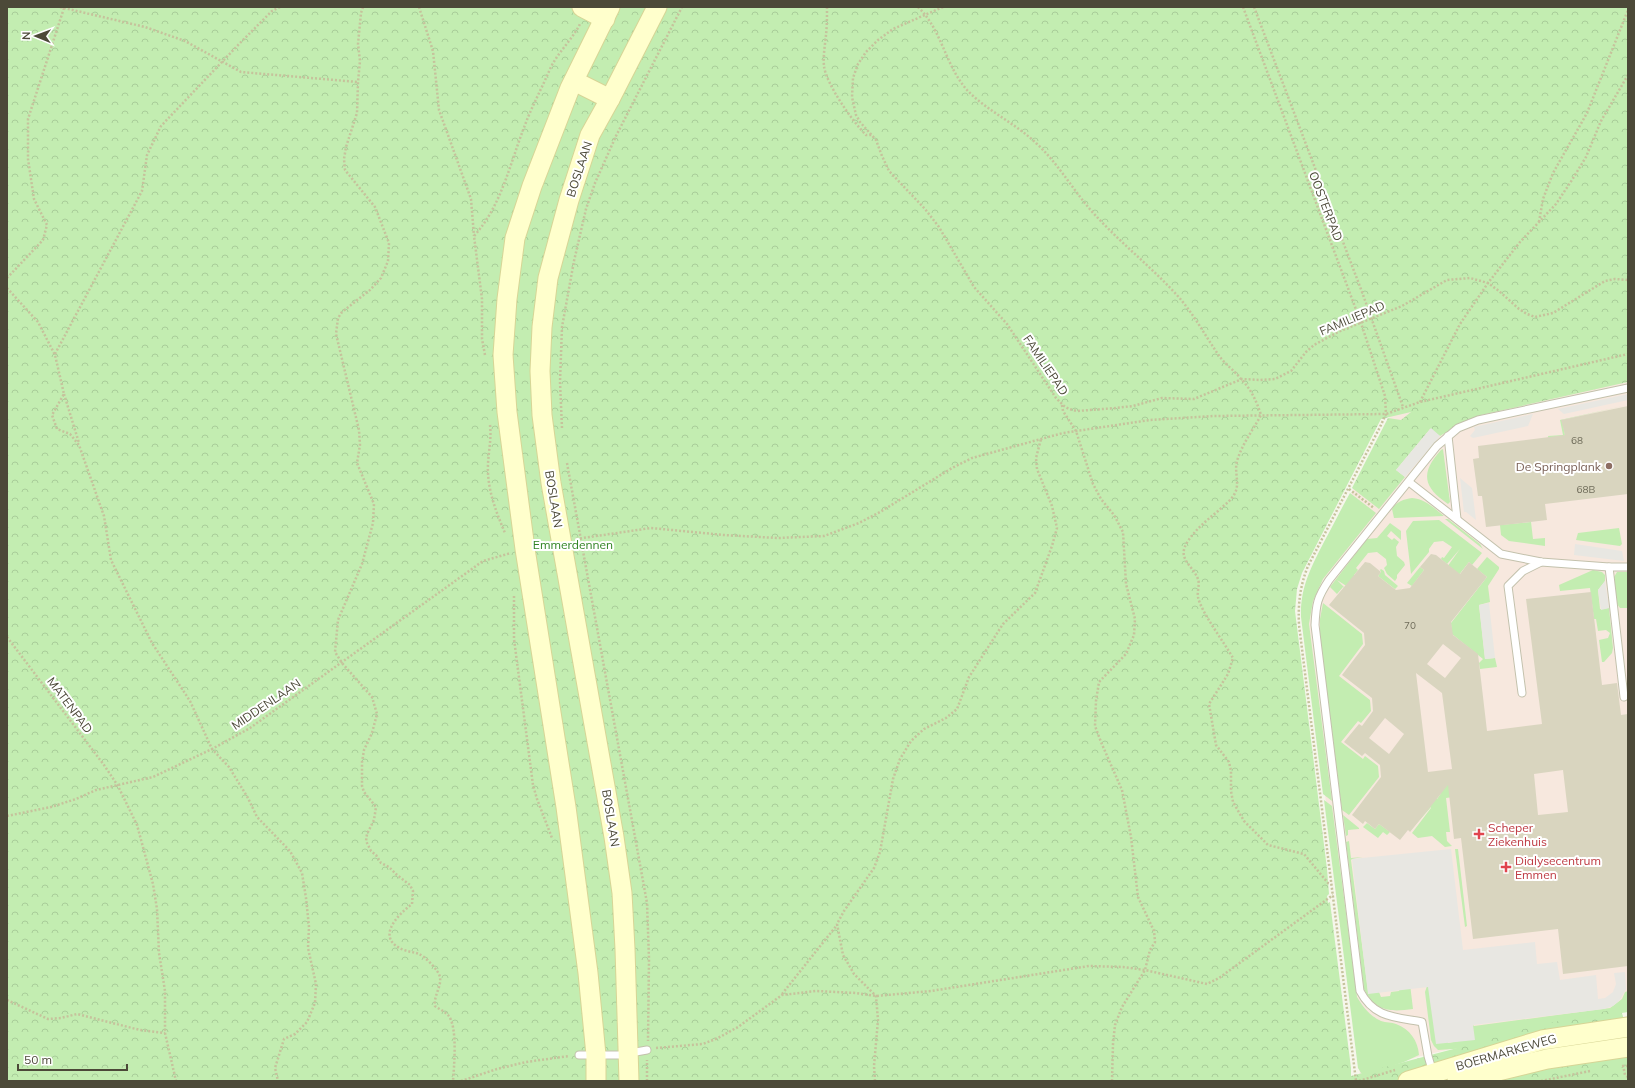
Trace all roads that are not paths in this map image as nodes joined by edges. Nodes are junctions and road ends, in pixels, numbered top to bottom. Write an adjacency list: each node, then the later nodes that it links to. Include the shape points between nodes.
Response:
1 (582, 7): 3 (main road)
2 (657, 7): 5 (main road, BOSLAAN)
3 (607, 13): 4 (main road)
4 (574, 80): 5 (main road); 19 (main road, via 532,186 515,238 503,355 507,412 588,973)
5 (610, 99): 18 (main road, BOSLAAN, via 590,135 548,278 540,371 542,415 551,483 613,829 622,893)
6 (1628, 388): 7 (lane, via 1478,420 1458,428)
7 (1448, 436): 8 (lane); 9 (lane)
8 (1409, 482): 9 (lane); 20 (lane, via 1321,592 1316,604 1315,625 1360,991 1374,1009 1385,1015 1422,1022)
9 (1457, 519): 10 (lane, via 1501,554)
10 (1541, 562): 11 (lane); 13 (lane, via 1523,571 1508,586)
11 (1608, 567): 12 (lane); 14 (lane)
12 (1628, 567)
13 (1522, 693)
14 (1624, 697)
15 (1628, 1027): 20 (main road, BOERMARKEWEG, via 1542,1040)
16 (1628, 1047): 24 (main road, BOERMARKEWEG, via 1547,1059)
17 (648, 1050): 18 (lane)
18 (628, 1054): 19 (lane); 22 (main road, BOSLAAN)
19 (587, 1055): 21 (main road)
20 (1434, 1077): 23 (main road, BOERMARKEWEG)
21 (596, 1081)
22 (628, 1081)
23 (1408, 1081)
24 (1457, 1081)

